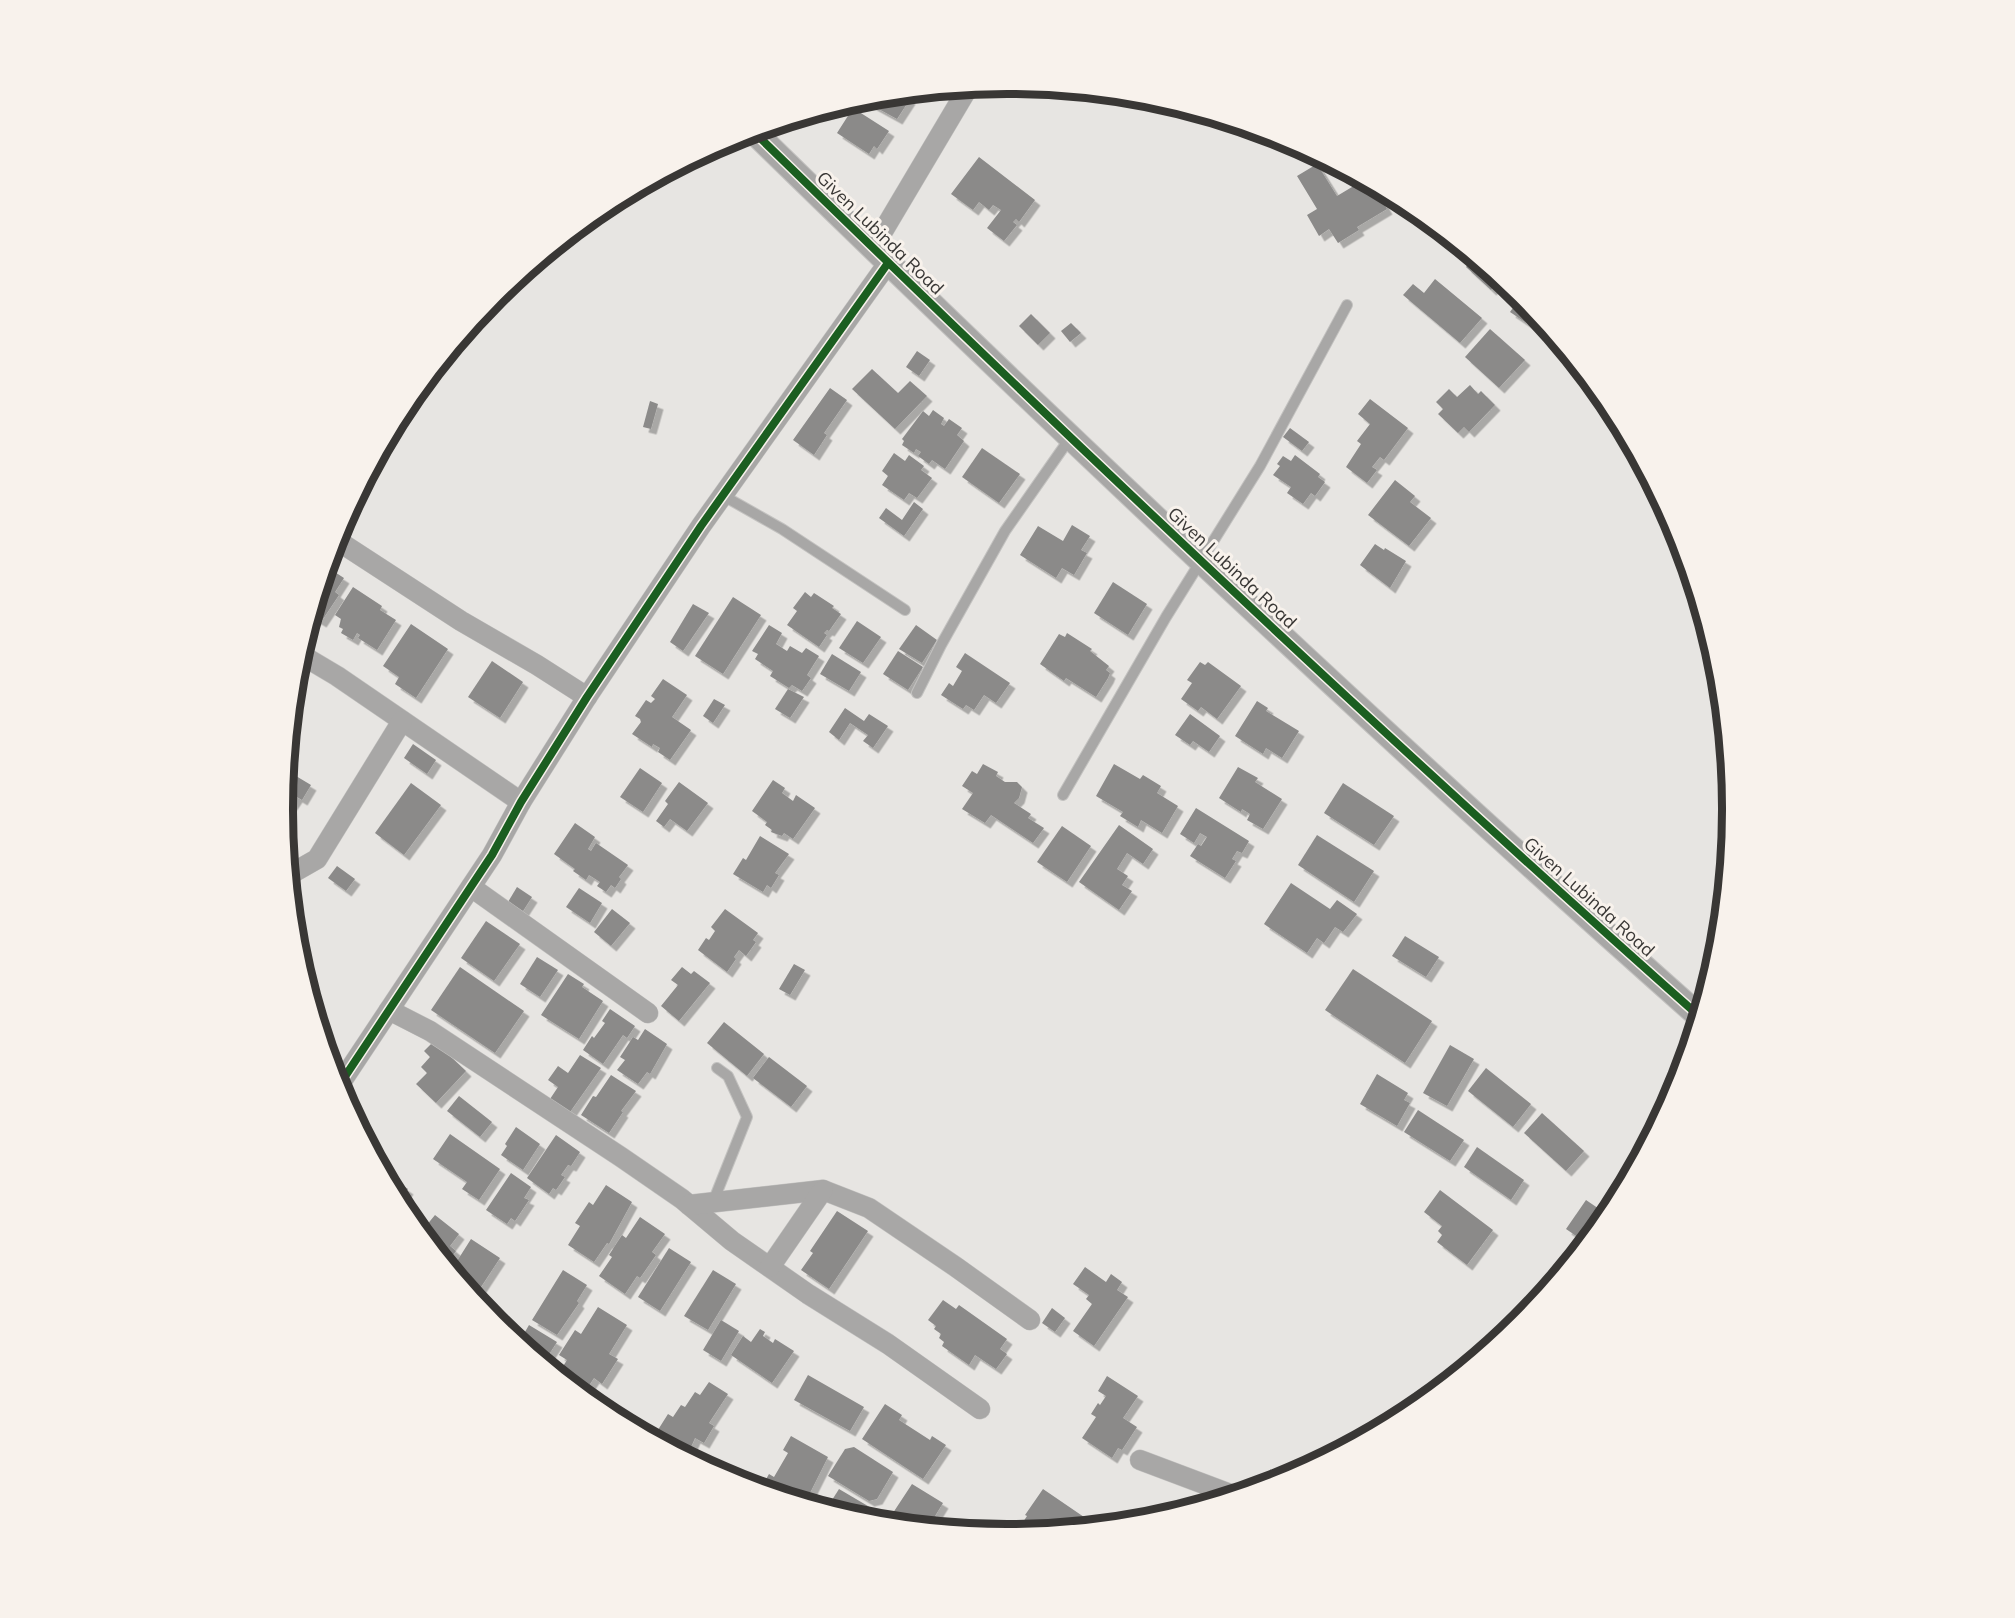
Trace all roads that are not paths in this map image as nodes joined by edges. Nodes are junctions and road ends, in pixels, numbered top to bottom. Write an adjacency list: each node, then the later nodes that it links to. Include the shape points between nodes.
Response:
1 (964, 96): 3 (street)
2 (761, 139): 3 (street, Given Lubinda Road)
3 (880, 256): 5 (street, Given Lubinda Road); 6 (street)
4 (1347, 305): 8 (lane, via 1266,456)
5 (1070, 438): 8 (street, Given Lubinda Road); 11 (lane, via 1005,531)
6 (722, 495): 9 (lane, via 782,529); 12 (street)
7 (344, 545): 12 (street)
8 (1202, 561): 14 (lane); 19 (street, Given Lubinda Road)
9 (905, 610)
10 (309, 660): 13 (street)
11 (917, 693)
12 (587, 697): 15 (street)
13 (402, 721): 15 (street); 16 (street, via 317,859)
14 (1063, 795)
15 (521, 802): 17 (street)
16 (296, 871)
17 (471, 887): 18 (street); 20 (street)
18 (389, 1010): 22 (street); 25 (street, via 430,1031)
19 (1693, 1011)
20 (648, 1014)
21 (717, 1068): 24 (lane, via 728,1076 747,1117)
22 (345, 1077)
23 (824, 1190): 24 (street); 26 (street); 27 (street, via 869,1208)
24 (713, 1202): 25 (street)
25 (689, 1205): 26 (street)
26 (770, 1267): 28 (street)
27 (1030, 1320)
28 (980, 1409)
29 (1140, 1460): 30 (street)
30 (1221, 1491)

